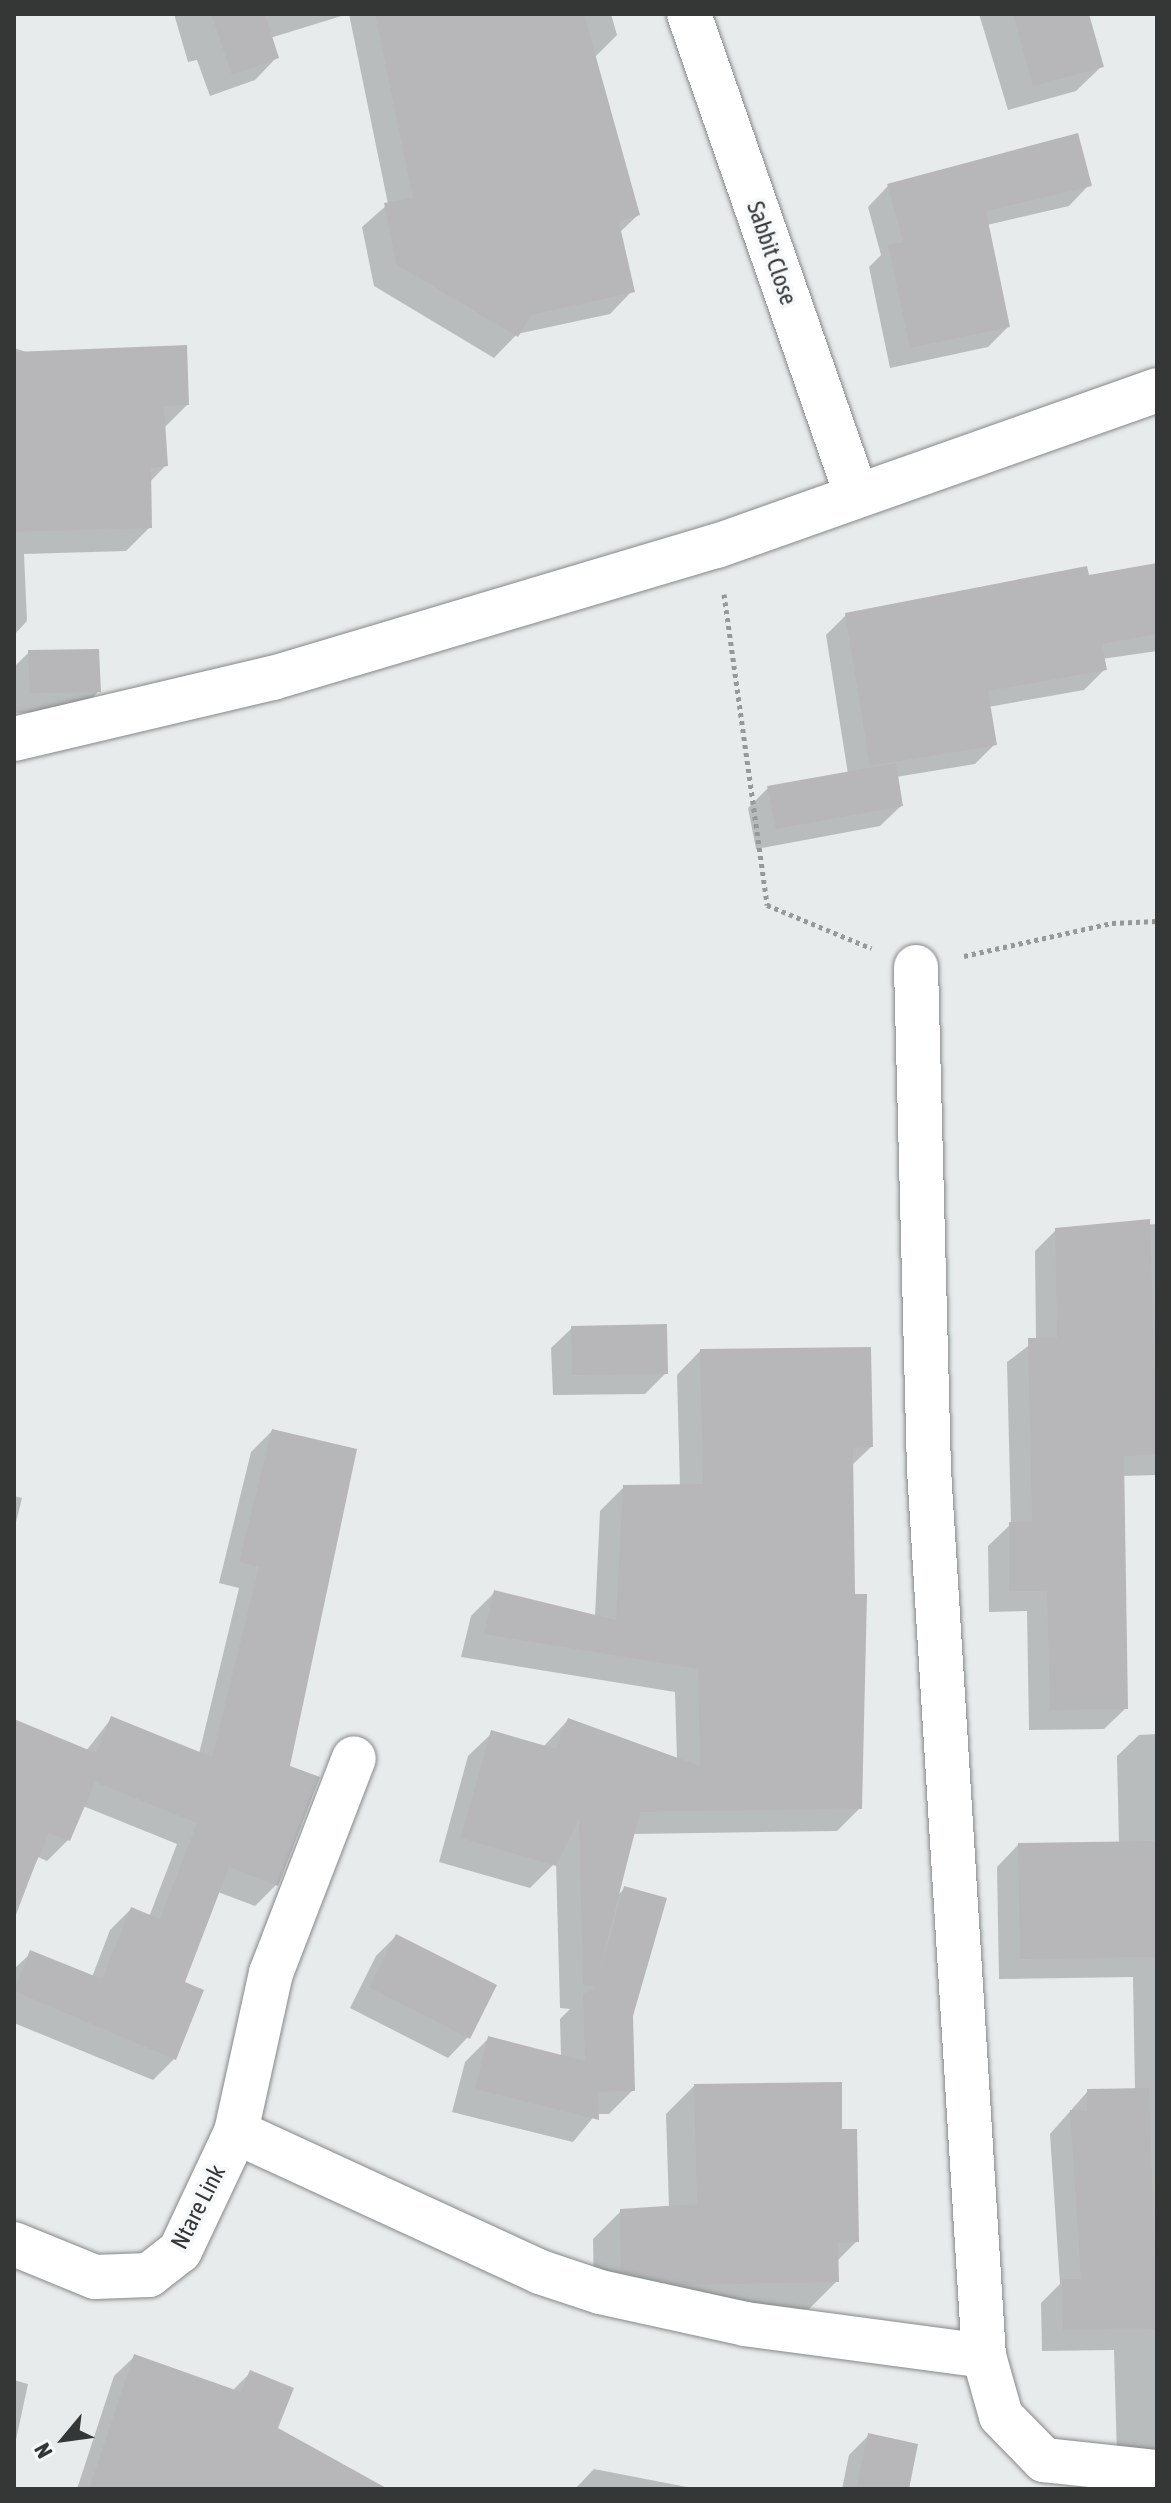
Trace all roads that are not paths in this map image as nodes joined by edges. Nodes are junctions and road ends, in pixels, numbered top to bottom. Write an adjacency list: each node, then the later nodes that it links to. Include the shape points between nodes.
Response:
1 (689, 14): 3 (street, Sabbit Close)
2 (1157, 390): 3 (street)
3 (855, 491): 4 (street, via 717,546 273,678)
4 (14, 739)
5 (916, 967): 9 (street, via 929,1470)
6 (354, 1758): 7 (street, Ntare Link, via 271,1973)
7 (236, 2132): 8 (street, Ntare Link, via 180,2251 149,2275 95,2277); 9 (street, via 540,2272 600,2292 745,2324)
8 (14, 2244)
9 (984, 2356): 11 (street, via 1001,2416)
10 (1157, 2472): 11 (street)
11 (1041, 2474)

